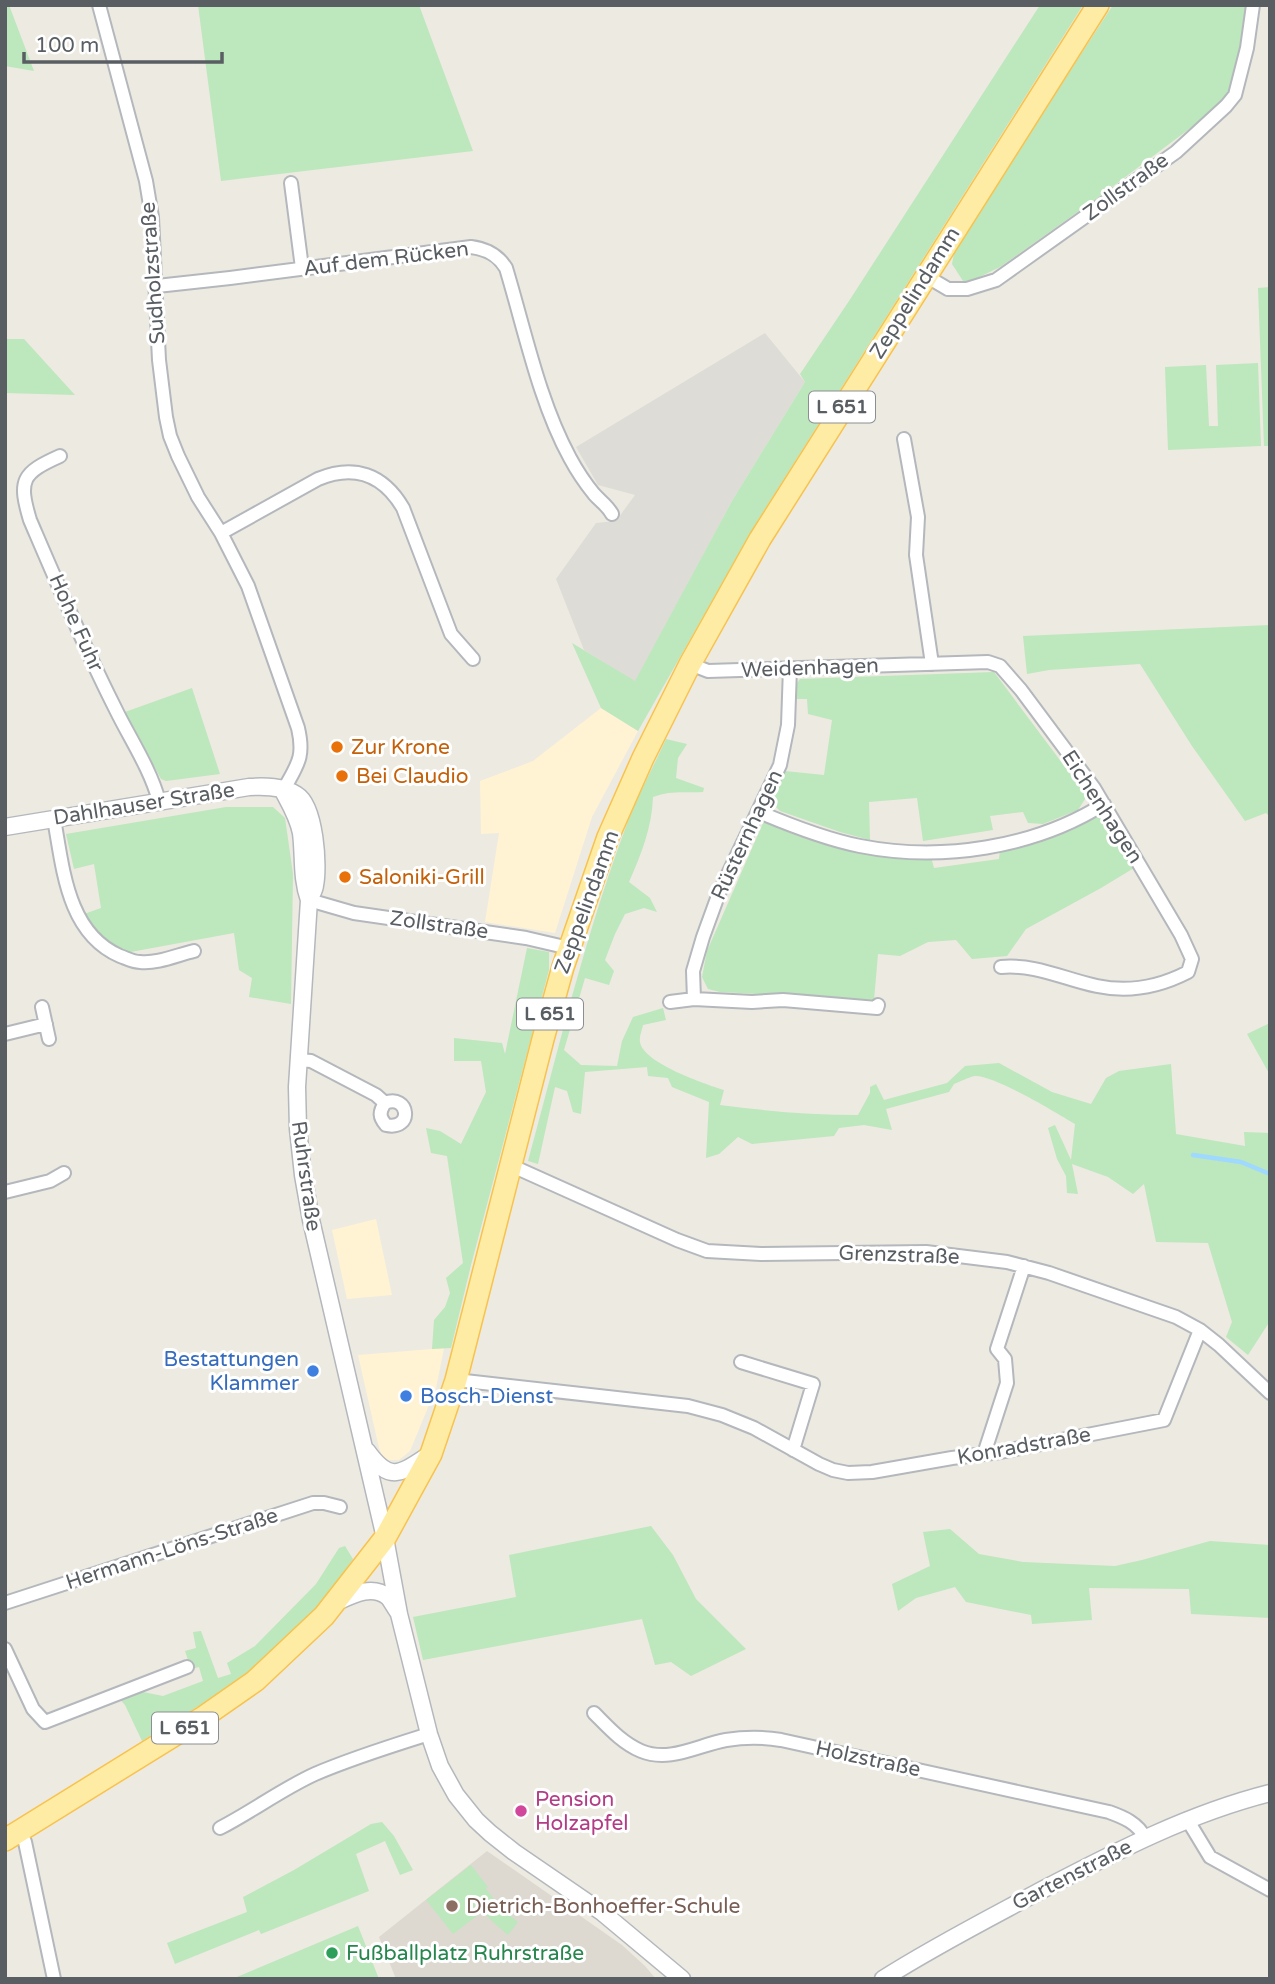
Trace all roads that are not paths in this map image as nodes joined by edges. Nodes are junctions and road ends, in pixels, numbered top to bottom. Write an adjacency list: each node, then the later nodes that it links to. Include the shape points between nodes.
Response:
1 (99, 5): 7 (street, Sudholzstraße, via 146,181)
2 (1098, 5): 6 (main road, Zeppelindamm / L 651)
3 (1253, 5): 6 (street, Zollstraße, via 1235,95 1175,152 996,280 967,289 948,289)
4 (291, 183): 5 (street)
5 (302, 268): 7 (street, Auf dem Rücken); 10 (street, Auf dem Rücken, via 471,247 498,257 506,268 554,426 580,476)
6 (926, 276): 13 (main road, Zeppelindamm / L 651, via 760,539)
7 (156, 286): 11 (street, Sudholzstraße, via 159,360 170,436 198,497)
8 (905, 439): 14 (street, via 918,517 916,555)
9 (60, 456): 18 (street, Hohe Fuhr, via 28,475 25,506)
10 (612, 514)
11 (221, 533): 12 (street, via 331,474 358,473 380,481 396,496 452,634); 17 (street, Sudholzstraße, via 248,586 301,741 298,763)
12 (473, 659)
13 (690, 664): 16 (street, Weidenhagen, via 708,671); 24 (main road, Zeppelindamm / L 651, via 608,837)
14 (932, 664): 15 (street, Weidenhagen); 16 (street, Weidenhagen)
15 (997, 664): 19 (street, Eichenhagen)
16 (790, 668): 20 (street, Rüsternhagen, via 785,746)
17 (283, 790): 18 (street, Dahlhauser Straße, via 249,787); 23 (street, Ruhrstraße, via 299,796 312,825 315,886)
18 (159, 801): 21 (street, Dahlhauser Straße)
19 (1104, 804): 20 (street, via 1050,830 1009,842 920,853 824,837); 26 (street, Eichenhagen, via 1181,935 1192,959 1188,972 1155,986 1118,989 1033,967)
20 (759, 812): 27 (street, Rüsternhagen, via 703,937 693,971)
21 (54, 819): 22 (street, Dahlhauser Straße); 25 (street, via 75,910 95,940 113,953 141,963)
22 (5, 827)
23 (309, 900): 24 (street, Zollstraße, via 354,913); 34 (street, Ruhrstraße)
24 (569, 948): 36 (main road, Zeppelindamm / L 651)
25 (194, 951)
26 (1001, 967)
27 (694, 999): 28 (street); 29 (street, via 783,1000 877,1009)
28 (670, 1002)
29 (878, 1005)
30 (42, 1007): 31 (street)
31 (46, 1024): 32 (street); 33 (street)
32 (5, 1034)
33 (50, 1039)
34 (299, 1060): 35 (street, via 311,1061); 44 (street, Ruhrstraße, via 298,1122 308,1206)
35 (385, 1103)
36 (510, 1165): 39 (street, Grenzstraße, via 707,1251 926,1252); 42 (main road, Zeppelindamm / L 651)
37 (64, 1173): 38 (street, via 50,1181)
38 (6, 1190)
39 (1024, 1266): 40 (street, Grenzstraße, via 1175,1317); 47 (street, via 997,1349 1005,1359 1007,1383)
40 (1200, 1330): 43 (street, Grenzstraße); 47 (street, Konradstraße, via 1164,1420)
41 (741, 1362): 45 (street, via 813,1384)
42 (456, 1380): 45 (street, Konradstraße, via 688,1406 754,1428); 46 (main road, Zeppelindamm / L 651)
43 (1270, 1393)
44 (364, 1447): 46 (street, via 377,1465 389,1471 406,1470); 49 (street, Ruhrstraße)
45 (793, 1450): 47 (street, Konradstraße, via 848,1473)
46 (431, 1454): 49 (main road, Zeppelindamm / L 651)
47 (984, 1454)
48 (340, 1507): 50 (street, Hermann-Löns-Straße, via 313,1503)
49 (385, 1538): 51 (main road, Zeppelindamm / L 651); 52 (street, Ruhrstraße)
50 (5, 1603)
51 (334, 1603): 52 (street, via 363,1591 375,1592 387,1597); 60 (main road, Zeppelindamm / L 651, via 255,1681)
52 (399, 1614): 56 (street, Ruhrstraße)
53 (5, 1649): 54 (street, via 33,1709 45,1721)
54 (187, 1667)
55 (594, 1713): 61 (street, Holzstraße, via 614,1733 649,1753 672,1755 741,1738 781,1740 1109,1812 1126,1818)
56 (429, 1734): 59 (street, via 315,1774); 65 (street, Ruhrstraße, via 451,1786 476,1819 513,1852 613,1921)
57 (1270, 1793): 58 (street, Gartenstraße)
58 (1187, 1819): 61 (street, Gartenstraße); 62 (street, via 1210,1857)
59 (220, 1828)
60 (13, 1835): 64 (street, via 25,1842)
61 (1144, 1838): 63 (street, Gartenstraße, via 949,1939)
62 (1270, 1890)
63 (888, 1977)
64 (54, 1979)
65 (681, 1979)

